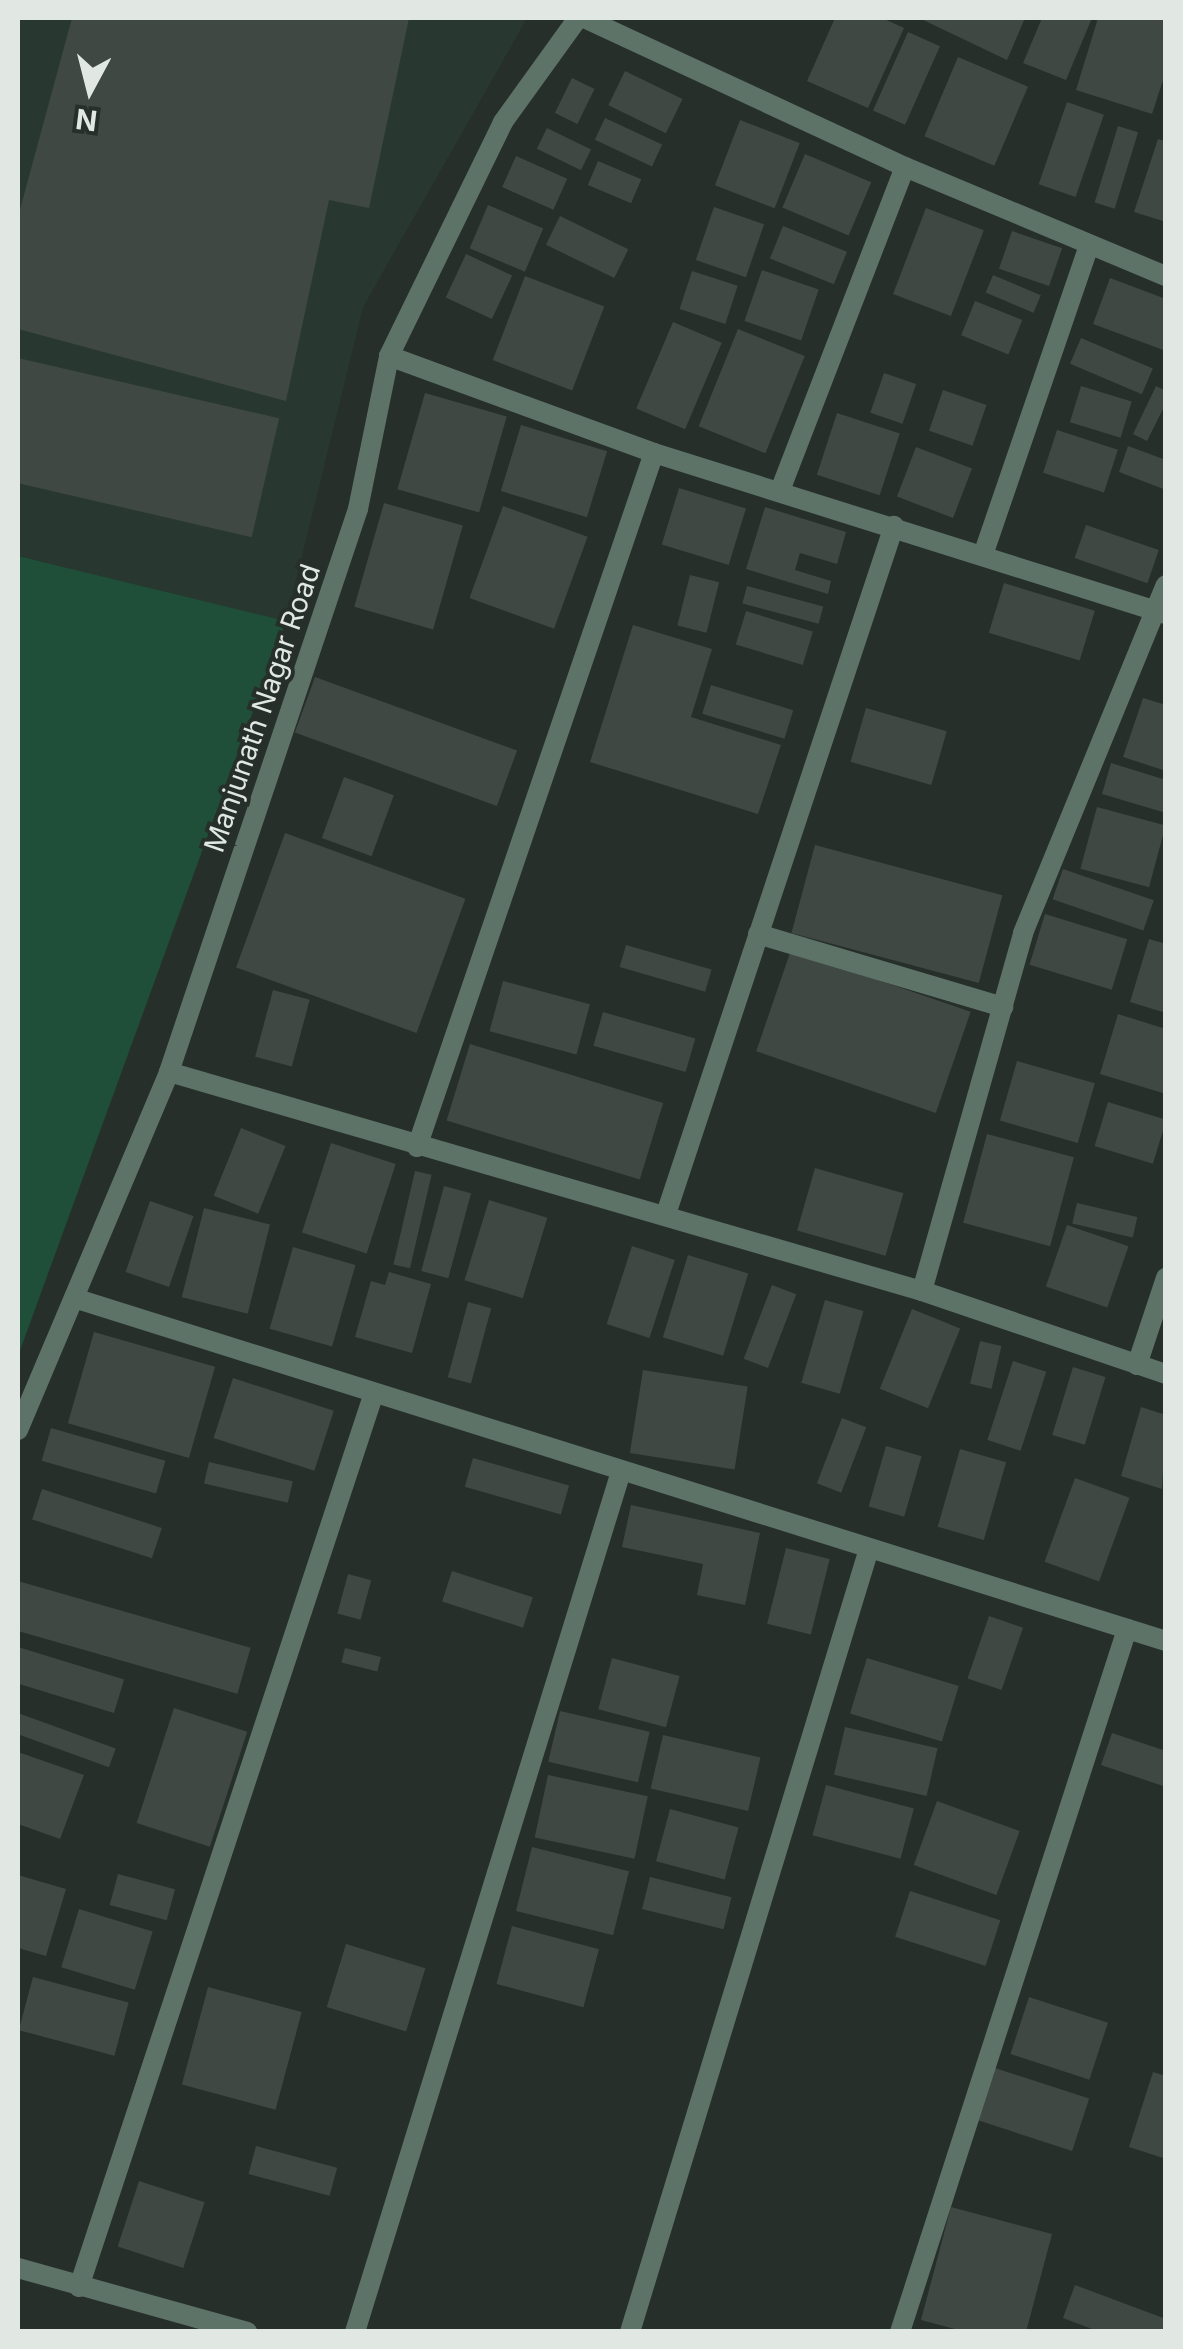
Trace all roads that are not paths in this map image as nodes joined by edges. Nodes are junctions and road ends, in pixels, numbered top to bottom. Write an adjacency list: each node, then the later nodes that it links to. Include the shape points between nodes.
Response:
1 (580, 18): 2 (street); 5 (street, Manjunath Nagar Road, via 503,122)
2 (905, 167): 3 (street); 7 (street)
3 (1089, 246): 4 (street); 9 (street)
4 (1166, 276)
5 (389, 356): 6 (street); 14 (street, Manjunath Nagar Road, via 358,509)
6 (654, 453): 7 (street); 15 (street)
7 (780, 488): 8 (street)
8 (894, 526): 9 (street); 12 (street)
9 (984, 555): 11 (street)
10 (1166, 585): 11 (street)
11 (1160, 612): 13 (street, via 1023,933)
12 (758, 934): 13 (street); 16 (street)
13 (1002, 1006): 18 (street)
14 (169, 1072): 15 (street); 19 (street, Manjunath Nagar Road)
15 (417, 1147): 16 (street)
16 (666, 1214): 18 (street)
17 (1166, 1278): 20 (street)
18 (922, 1291): 20 (street)
19 (74, 1298): 22 (street); 23 (street, Manjunath Nagar Road)
20 (1137, 1365): 21 (street)
21 (1166, 1374)
22 (372, 1396): 24 (street); 29 (street)
23 (18, 1430)
24 (620, 1476): 25 (street); 31 (street)
25 (870, 1549): 26 (street); 32 (street)
26 (1127, 1629): 27 (street); 33 (street)
27 (1166, 1641)
28 (18, 2268): 29 (street)
29 (79, 2287): 30 (street)
30 (247, 2332)
31 (355, 2332)
32 (630, 2332)
33 (900, 2332)

